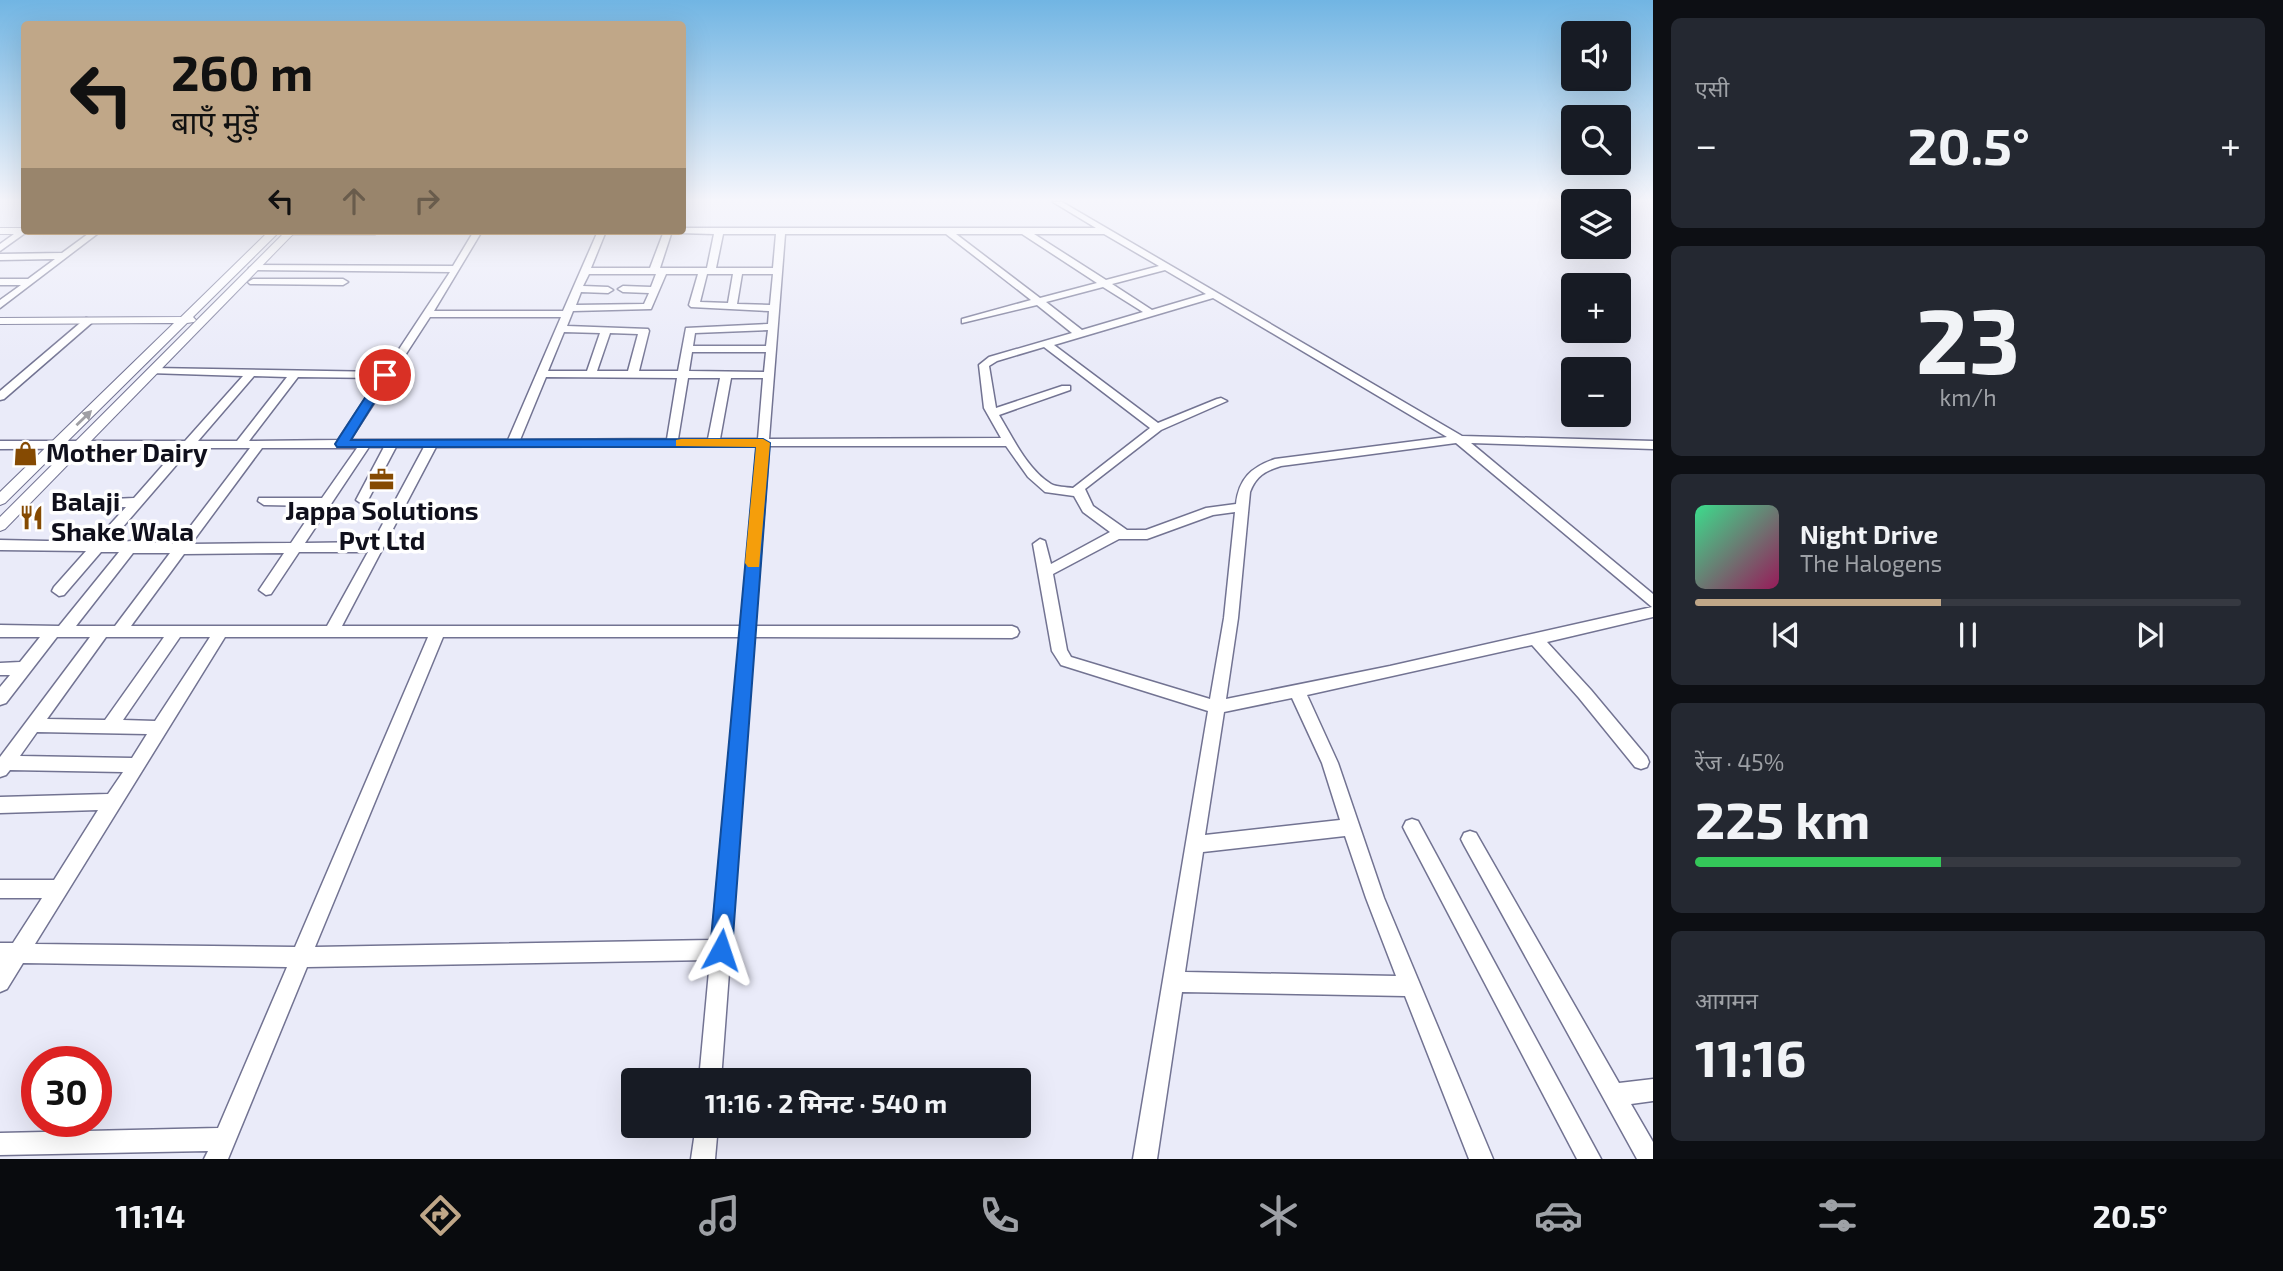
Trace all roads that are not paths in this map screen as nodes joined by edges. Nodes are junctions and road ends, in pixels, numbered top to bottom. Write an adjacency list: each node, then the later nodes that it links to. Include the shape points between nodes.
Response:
1 (58, 256): 13 (street)
2 (64, 256): 23 (street)
3 (249, 256): 40 (street)
4 (266, 256): 15 (street)
5 (463, 256): 16 (street)
6 (591, 256): 17 (street)
7 (662, 256): 18 (street)
8 (711, 256): 19 (street)
9 (778, 256): 21 (street)
10 (980, 256): 32 (street)
11 (1063, 256): 26 (street)
12 (1151, 256): 14 (street)
13 (0, 257)
14 (1169, 266): 26 (street); 31 (street)
15 (254, 268): 16 (street); 41 (street)
16 (456, 269): 38 (street)
17 (585, 271): 18 (street); 27 (street)
18 (658, 271): 19 (street); 30 (street)
19 (707, 271): 20 (street); 34 (street, via 694,305)
20 (738, 271): 21 (street); 34 (street)
21 (777, 271): 35 (street)
22 (0, 282): 23 (street)
23 (30, 282): 33 (street)
24 (253, 282): 25 (street)
25 (343, 282)
26 (1104, 283): 32 (street); 37 (street)
27 (578, 289): 29 (street); 36 (street)
28 (623, 289): 30 (street)
29 (608, 290)
30 (656, 290): 36 (street, via 649,307)
31 (1216, 294): 37 (street); 66 (street)
32 (1038, 301): 43 (street); 47 (street)
33 (0, 305)
34 (732, 307): 35 (street)
35 (774, 308): 44 (street)
36 (568, 311): 38 (street); 45 (street)
37 (1149, 312): 47 (street)
38 (427, 314): 57 (street)
39 (90, 320): 40 (street); 42 (street); 62 (street)
40 (184, 320): 41 (street); 78 (street, one-way to 40)
41 (203, 320): 51 (street)
42 (0, 321)
43 (966, 321)
44 (771, 327): 49 (street, via 695,328 690,330); 50 (street)
45 (561, 329): 46 (street); 53 (street)
46 (606, 329): 54 (street); 55 (street, via 644,331)
47 (1078, 332): 48 (street)
48 (1045, 343): 64 (street, via 984,365); 65 (street)
49 (687, 349): 50 (street); 58 (street)
50 (770, 349): 60 (street)
51 (153, 371): 52 (street); 79 (street)
52 (250, 374): 56 (street); 82 (street)
53 (541, 374): 54 (street); 76 (street)
54 (591, 374): 55 (street)
55 (633, 374): 58 (street)
56 (294, 375): 57 (street); 80 (street)
57 (385, 375): 72 (street)
58 (682, 375): 59 (street); 68 (street)
59 (726, 375): 60 (street); 69 (street)
60 (769, 375): 70 (street)
61 (1066, 388): 64 (street)
62 (0, 397)
63 (1221, 401): 65 (street)
64 (993, 413): 67 (street)
65 (1157, 428): 83 (street, via 1082,483)
66 (1459, 439): 81 (street); 90 (street, via 1279,462 1258,469 1248,479); 103 (street)
67 (1009, 442): 70 (street); 83 (street, via 1040,483 1058,492)
68 (672, 443): 69 (street); 76 (street)
69 (713, 443): 70 (street)
70 (763, 443): 113 (street)
71 (259, 444): 72 (street); 80 (street); 99 (street)
72 (342, 444): 73 (street)
73 (365, 444): 74 (street); 88 (street)
74 (392, 444): 75 (street); 85 (street)
75 (432, 444): 76 (street); 98 (street)
76 (512, 444)
77 (0, 445): 78 (street)
78 (57, 445): 79 (street); 84 (street)
79 (80, 445): 82 (street); 91 (street)
80 (240, 445): 82 (street)
81 (1653, 445)
82 (187, 446): 87 (street)
83 (1079, 493): 92 (street, via 1098,518)
84 (0, 500)
85 (362, 500)
86 (264, 501): 88 (street)
87 (139, 502): 89 (street); 95 (street)
88 (324, 502): 97 (street)
89 (74, 505)
90 (1243, 507): 92 (street, via 1210,511 1147,535); 120 (street)
91 (0, 526)
92 (1122, 533): 100 (street)
93 (1040, 544): 100 (street)
94 (0, 545): 95 (street)
95 (100, 545): 96 (street); 102 (street)
96 (131, 547): 99 (street); 106 (street)
97 (295, 547): 98 (street); 99 (street); 101 (street)
98 (377, 547): 111 (street)
99 (181, 549): 108 (street)
100 (1044, 573): 120 (street, via 1066,662)
101 (266, 590)
102 (59, 591)
103 (1653, 602)
104 (1653, 612): 115 (street)
105 (0, 631): 106 (street)
106 (58, 631): 107 (street); 116 (street)
107 (102, 631): 108 (street); 121 (street)
108 (120, 631): 109 (street)
109 (176, 631): 110 (street); 122 (street)
110 (221, 631): 111 (street); 123 (street)
111 (332, 631): 112 (street)
112 (438, 631): 113 (street); 137 (street)
113 (747, 631): 114 (street); 135 (street)
114 (1012, 632)
115 (1535, 639): 118 (street); 124 (street)
116 (24, 668): 117 (street); 119 (street)
117 (0, 669)
118 (1297, 691): 120 (street); 129 (street, via 1330,763)
119 (0, 699)
120 (1217, 707): 132 (street)
121 (33, 725): 122 (street); 126 (street)
122 (109, 727): 123 (street)
123 (160, 728): 125 (street)
124 (1641, 762)
125 (136, 765): 126 (street); 127 (street)
126 (3, 767)
127 (113, 802): 128 (street); 134 (street)
128 (0, 805)
129 (1351, 827): 132 (street); 140 (street)
130 (1412, 827): 150 (street)
131 (1471, 839): 143 (street)
132 (1195, 845): 139 (street)
133 (0, 890): 134 (street)
134 (58, 890): 136 (street)
135 (721, 950): 137 (street); 141 (street)
136 (9, 953): 137 (street); 138 (street)
137 (301, 957): 146 (street)
138 (0, 982)
139 (1173, 982): 140 (street); 148 (street)
140 (1410, 986): 149 (street)
141 (711, 1068)
142 (1653, 1090): 143 (street)
143 (1614, 1095): 151 (street)
144 (705, 1138): 147 (street)
145 (0, 1144): 146 (street)
146 (220, 1149)
147 (703, 1159)
148 (1144, 1159)
149 (1481, 1159)
150 (1589, 1159)
151 (1650, 1159)

